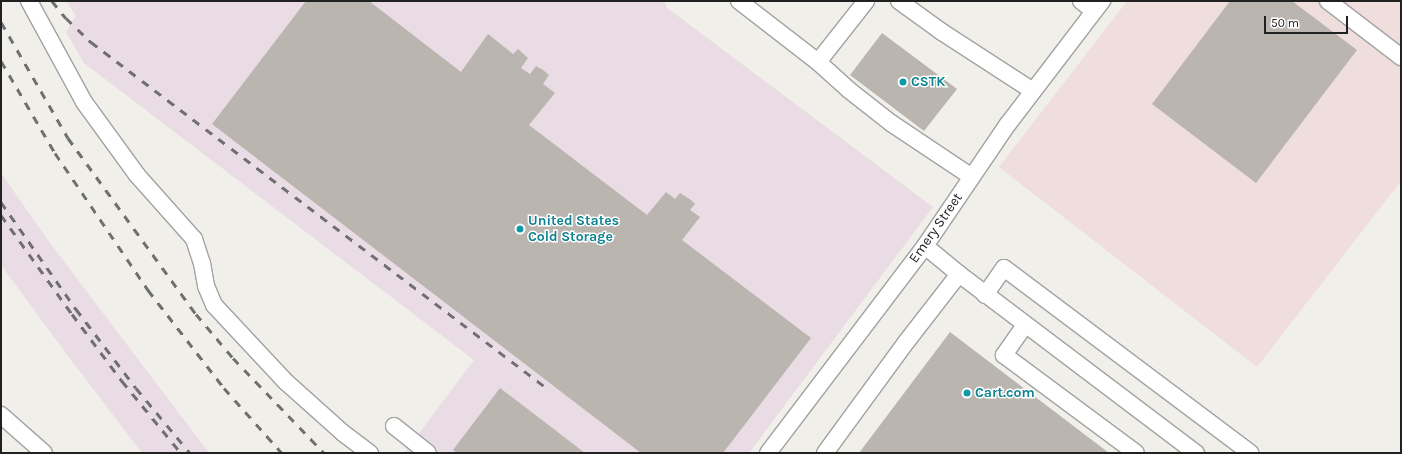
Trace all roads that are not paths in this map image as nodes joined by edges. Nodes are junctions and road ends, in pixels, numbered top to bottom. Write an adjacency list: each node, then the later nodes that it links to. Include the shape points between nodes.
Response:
1 (29, 1): 19 (street, via 84,102 137,175 194,239 206,286 214,305 286,382 343,433)
2 (739, 1): 9 (street)
3 (866, 1): 9 (street)
4 (899, 1): 10 (street)
5 (1081, 1): 7 (street)
6 (1328, 1): 8 (street)
7 (1098, 6): 10 (street, Emery Street)
8 (1401, 57)
9 (818, 62): 11 (street, via 891,123)
10 (1033, 91): 11 (street, Emery Street)
11 (972, 177): 12 (street, Emery Street)
12 (925, 246): 13 (street); 21 (street, Emery Street)
13 (958, 274): 14 (street); 22 (street)
14 (985, 295): 15 (street); 25 (street, via 1004,268)
15 (1025, 324): 23 (street, via 1004,355); 24 (street)
16 (1, 415): 18 (street)
17 (394, 426): 20 (street)
18 (44, 453)
19 (370, 453)
20 (428, 453)
21 (768, 453)
22 (825, 453)
23 (1136, 453)
24 (1196, 453)
25 (1250, 453)

